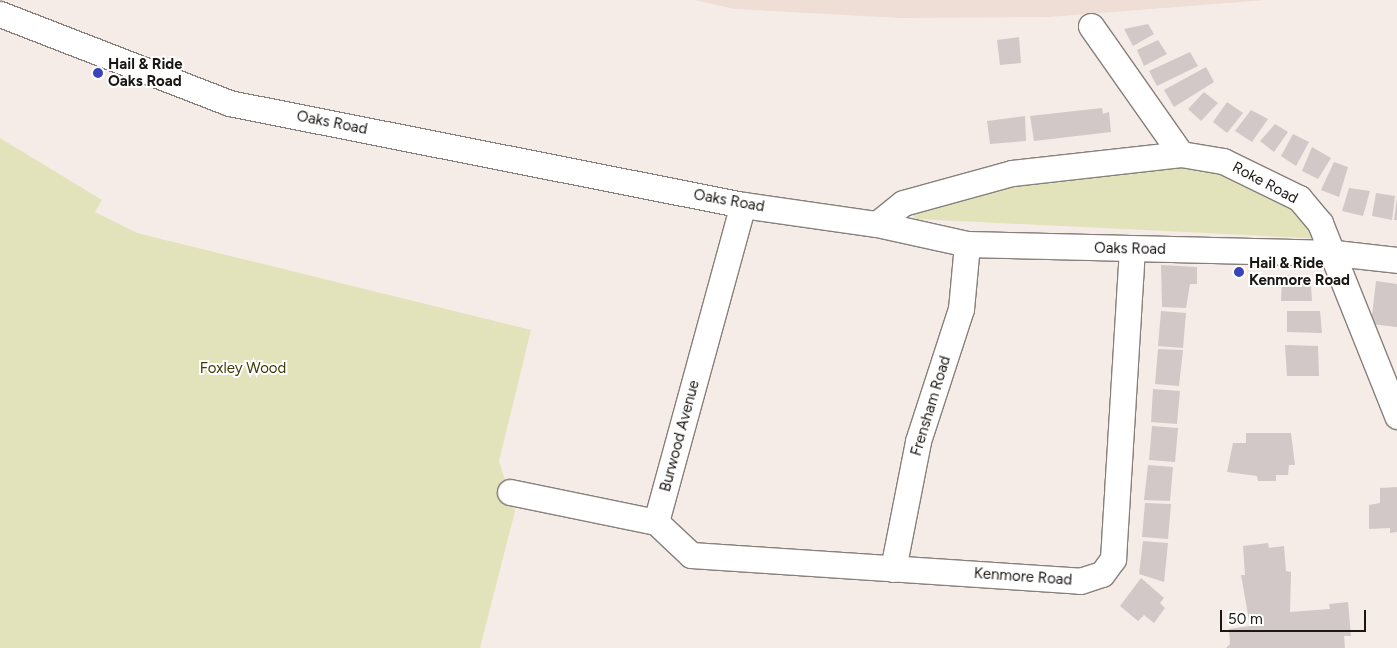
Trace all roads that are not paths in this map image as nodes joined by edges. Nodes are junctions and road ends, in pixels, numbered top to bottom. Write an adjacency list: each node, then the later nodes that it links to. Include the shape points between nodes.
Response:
1 (0, 14): 4 (street, Oaks Road, via 229,103)
2 (1091, 26): 3 (street)
3 (1181, 154): 5 (street, Roke Road, via 1012,173 903,203); 8 (street, Roke Road, via 1223,161 1299,198 1320,223)
4 (743, 205): 5 (street, Oaks Road); 12 (street, Burwood Avenue)
5 (877, 224): 6 (street, Oaks Road)
6 (967, 244): 7 (street, Oaks Road); 13 (street, Frensham Road, via 961,309 918,441)
7 (1132, 249): 8 (street, Oaks Road); 13 (street, Kenmore Road, via 1113,559 1102,574 1080,581)
8 (1335, 253): 9 (street, Oaks Road); 10 (street, Roke Road)
9 (1397, 260)
10 (1397, 416)
11 (510, 492): 12 (street)
12 (656, 522): 13 (street, Kenmore Road, via 691,554)
13 (893, 569)

